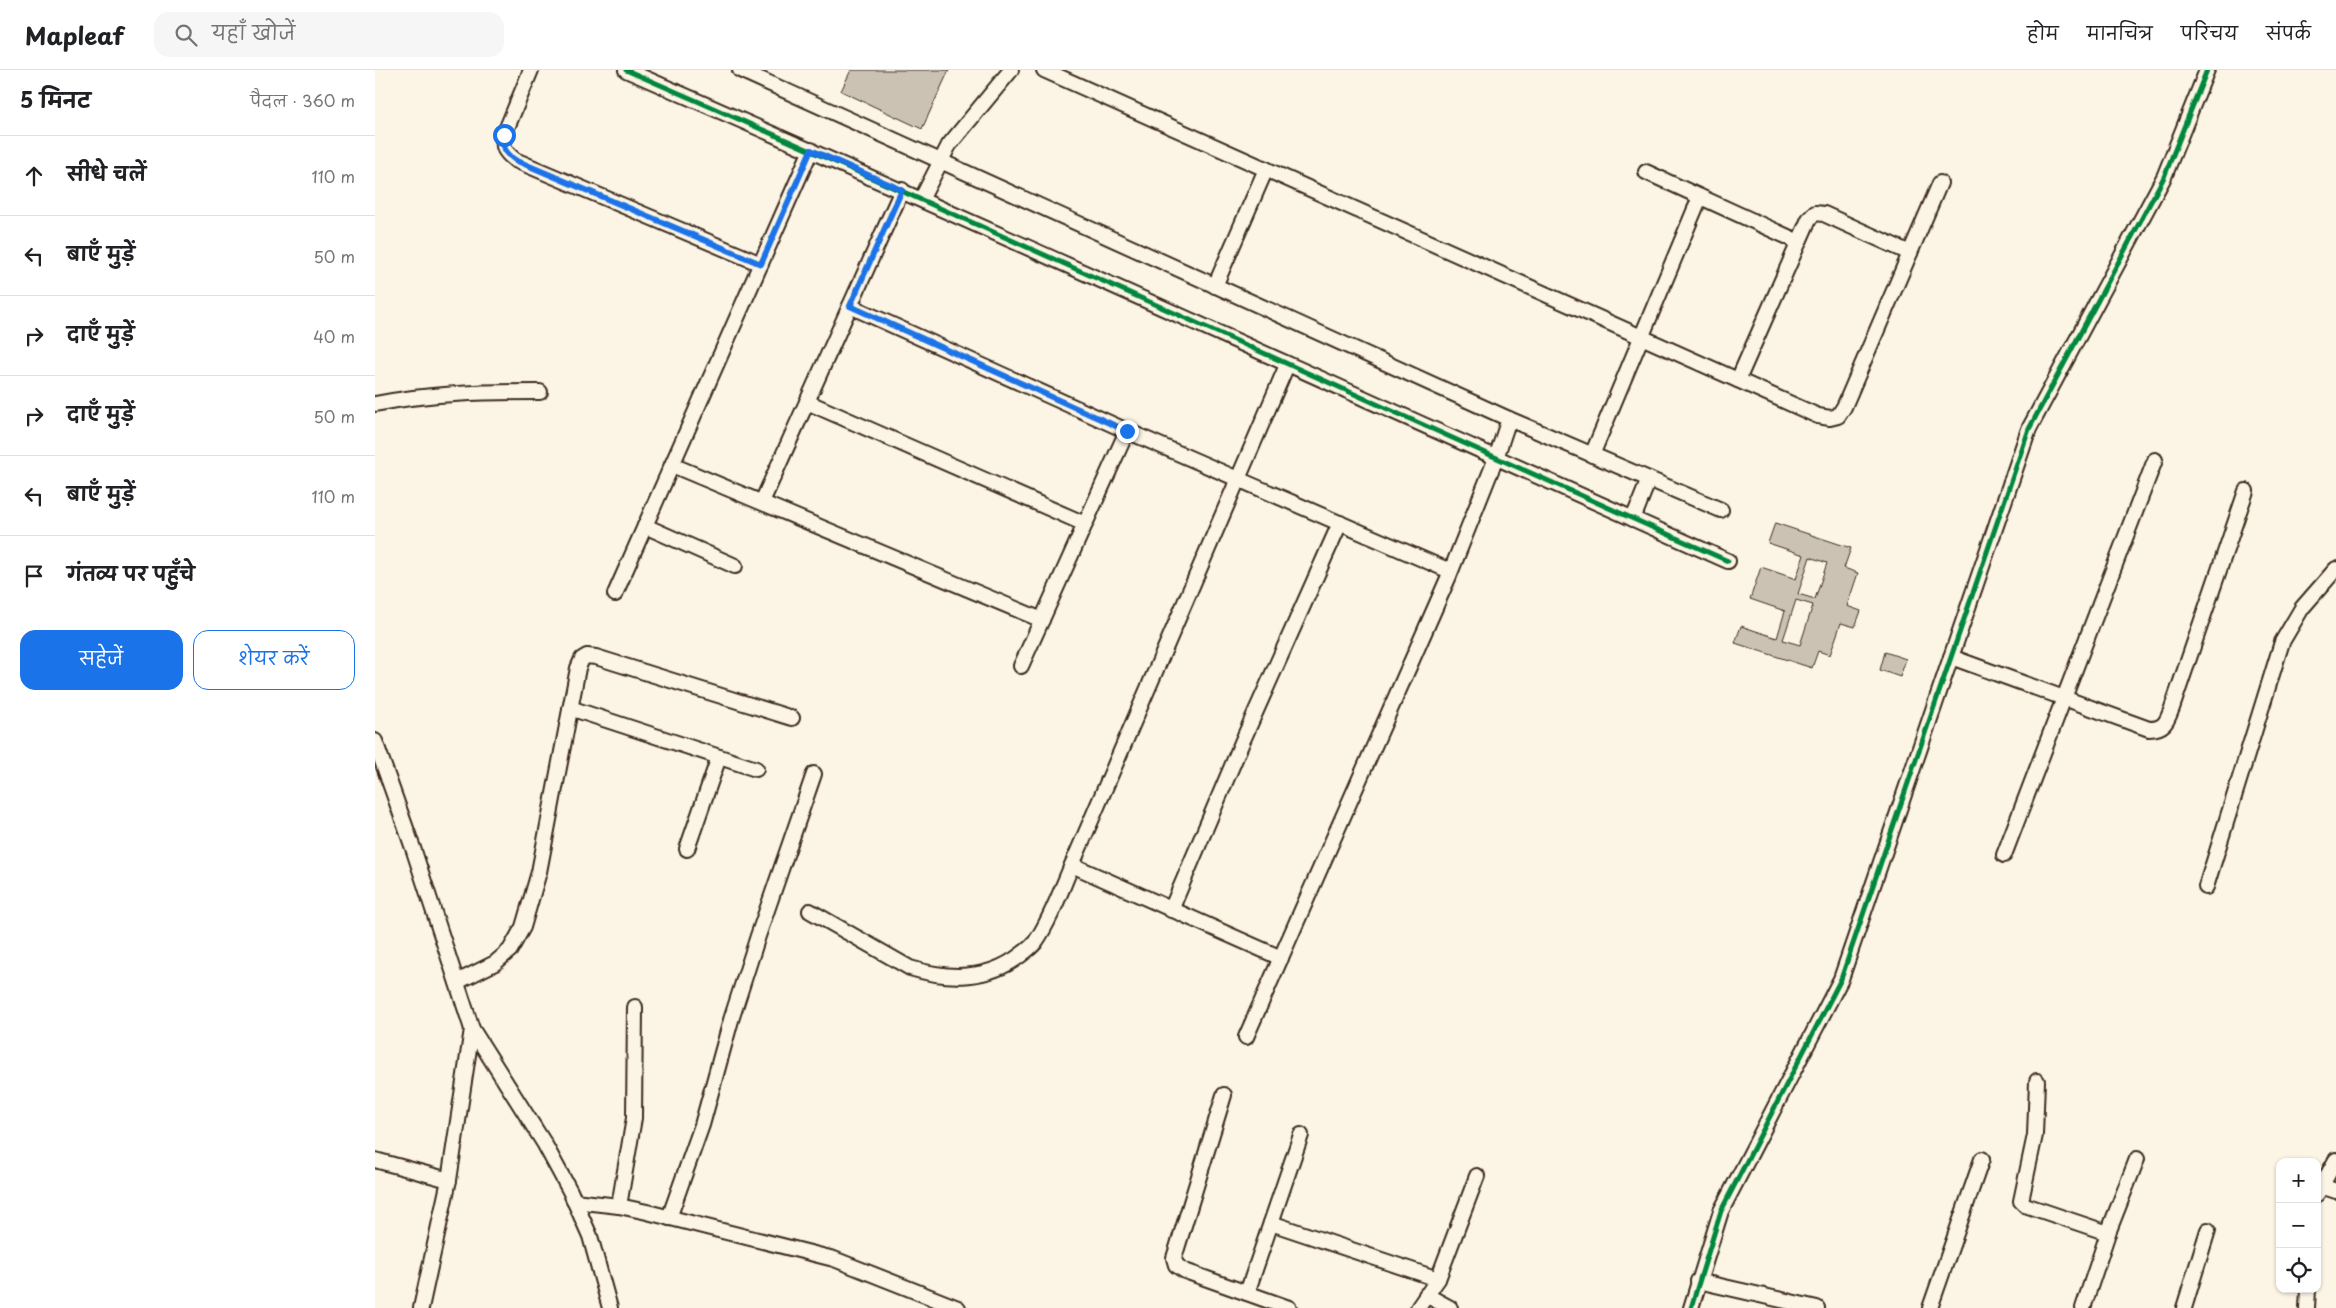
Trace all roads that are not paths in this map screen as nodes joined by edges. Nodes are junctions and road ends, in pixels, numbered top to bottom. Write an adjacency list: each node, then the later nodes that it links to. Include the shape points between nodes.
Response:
1 (531, 70): 17 (street, via 504,135 502,145 505,152 515,160)
2 (626, 70): 7 (street)
3 (740, 70): 8 (street)
4 (1011, 70): 8 (street, via 949,145)
5 (1043, 70): 9 (street)
6 (2207, 70): 47 (street, via 2164,177 2029,429)
7 (811, 150): 12 (street); 17 (street)
8 (940, 162): 14 (street); 18 (street)
9 (1266, 169): 18 (street); 20 (street)
10 (1646, 172): 13 (street)
11 (1940, 183): 16 (street)
12 (902, 190): 14 (street); 19 (street)
13 (1700, 197): 15 (street); 20 (street)
14 (922, 198): 21 (street)
15 (1799, 242): 16 (street, via 1815,213 1824,214); 22 (street)
16 (1910, 253): 22 (street, via 1838,416 1818,416)
17 (761, 264): 31 (street)
18 (1215, 286): 26 (street)
19 (850, 306): 24 (street); 27 (street)
20 (1641, 336): 22 (street); 28 (street)
21 (1287, 365): 29 (street); 33 (street)
22 (1737, 380)
23 (540, 392): 25 (street, via 432,395)
24 (807, 402): 35 (street); 39 (street)
25 (375, 404)
26 (1509, 419): 28 (street); 29 (street)
27 (1127, 431): 33 (street); 39 (street)
28 (1592, 455): 32 (street)
29 (1496, 458): 37 (street); 44 (street)
30 (2155, 460): 49 (street)
31 (673, 465): 35 (street); 40 (street)
32 (1649, 479): 36 (street); 37 (street)
33 (1239, 480): 38 (street); 58 (street)
34 (2246, 491): 49 (street, via 2166,723 2159,728 2149,728)
35 (762, 502): 46 (street)
36 (1721, 510)
37 (1633, 519): 41 (street)
38 (1340, 523): 44 (street); 60 (street)
39 (1085, 524): 46 (street)
40 (645, 526): 42 (street); 45 (street)
41 (1728, 561)
42 (735, 566)
43 (2336, 569): 59 (street, via 2302,608 2282,642)
44 (1451, 571): 62 (street)
45 (615, 594)
46 (1042, 620): 48 (street)
47 (1951, 657): 49 (street); 86 (street, via 1841,979 1721,1210)
48 (1021, 666)
49 (2064, 699): 57 (street)
50 (571, 708): 51 (street, via 578,668 587,656); 53 (street); 63 (street, via 539,872 523,927 510,950 495,963)
51 (791, 718)
52 (375, 741): 63 (street)
53 (719, 756): 54 (street); 56 (street)
54 (756, 769)
55 (815, 774): 81 (street, via 755,946 702,1125)
56 (687, 849)
57 (2004, 855)
58 (1072, 865): 60 (street); 61 (street, via 1035,943 994,972 949,977 927,974 910,968)
59 (2206, 887)
60 (1171, 910): 62 (street)
61 (810, 911)
62 (1281, 958): 66 (street)
63 (457, 982): 65 (street)
64 (635, 1007): 80 (street, via 634,1118)
65 (472, 1029): 75 (street); 79 (street, via 544,1143)
66 (1246, 1037)
67 (2037, 1081): 84 (street, via 2035,1135 2021,1201)
68 (1224, 1095): 87 (street, via 1174,1258 1176,1265 1185,1271)
69 (1301, 1135): 82 (street)
70 (1982, 1158): 98 (street)
71 (2137, 1159): 84 (street)
72 (375, 1160): 75 (street)
73 (2336, 1160): 76 (street)
74 (1477, 1176): 85 (street)
75 (449, 1180): 90 (street)
76 (2321, 1186)
77 (2321, 1190): 78 (street)
78 (2336, 1191)
79 (574, 1201): 80 (street); 91 (street, via 590,1236)
80 (619, 1206): 81 (street)
81 (669, 1218): 92 (street, via 834,1259)
82 (1271, 1223): 85 (street); 87 (street)
83 (2208, 1230): 100 (street)
84 (2108, 1233): 99 (street)
85 (1438, 1279): 89 (street)
86 (1698, 1281): 96 (street); 97 (street)
87 (1247, 1293): 93 (street)
88 (2308, 1293): 101 (street)
89 (1426, 1295): 94 (street); 95 (street)
90 (421, 1308)
91 (610, 1308)
92 (958, 1308)
93 (1289, 1308)
94 (1418, 1308)
95 (1450, 1308)
96 (1691, 1308)
97 (1817, 1308)
98 (1930, 1308)
99 (2083, 1308)
100 (2184, 1308)
101 (2307, 1308)

